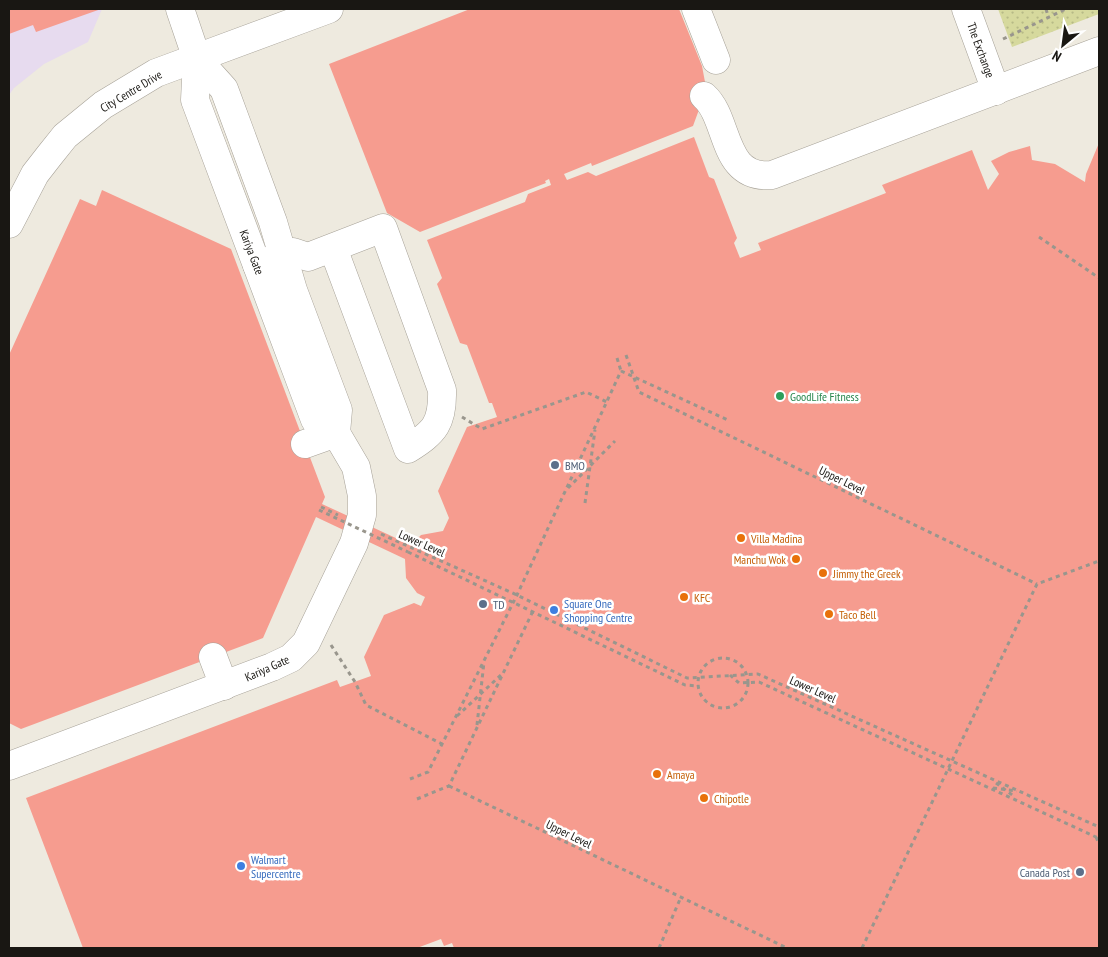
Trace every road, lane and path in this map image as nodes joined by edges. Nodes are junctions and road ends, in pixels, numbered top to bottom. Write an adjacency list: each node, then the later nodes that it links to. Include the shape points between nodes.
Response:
1 (180, 9): 10 (street, Kariya Gate)
2 (329, 9): 10 (street, City Centre Drive)
3 (696, 9): 11 (street)
4 (966, 9): 12 (street, The Exchange)
5 (1046, 9): 7 (path)
6 (1066, 9): 7 (path)
7 (1048, 16): 8 (path)
8 (1003, 39)
9 (1099, 52): 12 (street)
10 (197, 59): 14 (street, City Centre Drive, via 156,73 103,105 65,136 35,174); 17 (street, Kariya Gate, via 224,89); 18 (street, Kariya Gate, via 195,100)
11 (716, 60)
12 (996, 90): 13 (street, via 772,175 762,176 742,166 735,158 710,102)
13 (704, 96)
14 (10, 214)
15 (1039, 237): 19 (path)
16 (333, 248): 17 (street, via 308,257 293,252); 24 (street, via 383,228 442,390); 24 (street, via 408,449 434,428)
17 (283, 255): 18 (street); 27 (street, Kariya Gate, via 338,410)
18 (257, 265): 27 (street, Kariya Gate, via 315,420)
19 (1099, 278)
20 (626, 354): 34 (path, Upper Level, via 639,392)
21 (617, 358): 22 (path)
22 (621, 371): 23 (path); 25 (path)
23 (607, 402): 24 (path, via 586,392 482,429); 26 (path)
24 (442, 410)
25 (730, 421)
26 (595, 427): 30 (path); 31 (path)
27 (336, 433): 29 (street); 32 (street, Kariya Gate, via 356,467 362,496)
28 (615, 441): 30 (path)
29 (305, 444)
30 (566, 490): 35 (path)
31 (585, 503)
32 (360, 525): 35 (path, Lower Level); 36 (path, Lower Level, bridge, via 320,509); 37 (street, Kariya Gate)
33 (1099, 561): 34 (path)
34 (1037, 584): 48 (path)
35 (517, 595): 39 (path); 41 (path, Lower Level, via 687,678)
36 (533, 611): 40 (path); 43 (path, via 685,685)
37 (317, 624): 42 (street, Kariya Gate, via 292,658); 46 (path, via 366,705)
38 (212, 657): 42 (street)
39 (485, 659): 44 (path); 45 (path)
40 (504, 672): 44 (path); 45 (path)
41 (730, 675): 48 (path, via 739,683 759,682); 50 (path, Lower Level, via 758,674)
42 (224, 686): 47 (street, Kariya Gate)
43 (698, 686): 43 (path, via 707,703 715,707 731,707 738,704 748,691 748,675 731,658 713,659 700,671)
44 (456, 717): 46 (path)
45 (476, 730): 51 (path)
46 (442, 744): 49 (path, via 428,772)
47 (9, 766)
48 (948, 768): 52 (path); 62 (path)
49 (410, 779)
50 (992, 779): 53 (path, Lower Level); 55 (path)
51 (449, 786): 54 (path); 59 (path, Upper Level)
52 (988, 787): 53 (path); 55 (path)
53 (1022, 792): 56 (path, Lower Level)
54 (417, 799)
55 (1019, 801): 57 (path)
56 (1099, 827)
57 (1098, 837): 58 (path)
58 (1099, 844)
59 (681, 897): 60 (path); 61 (path, Upper Level)
60 (659, 948)
61 (787, 948)
62 (862, 948)

